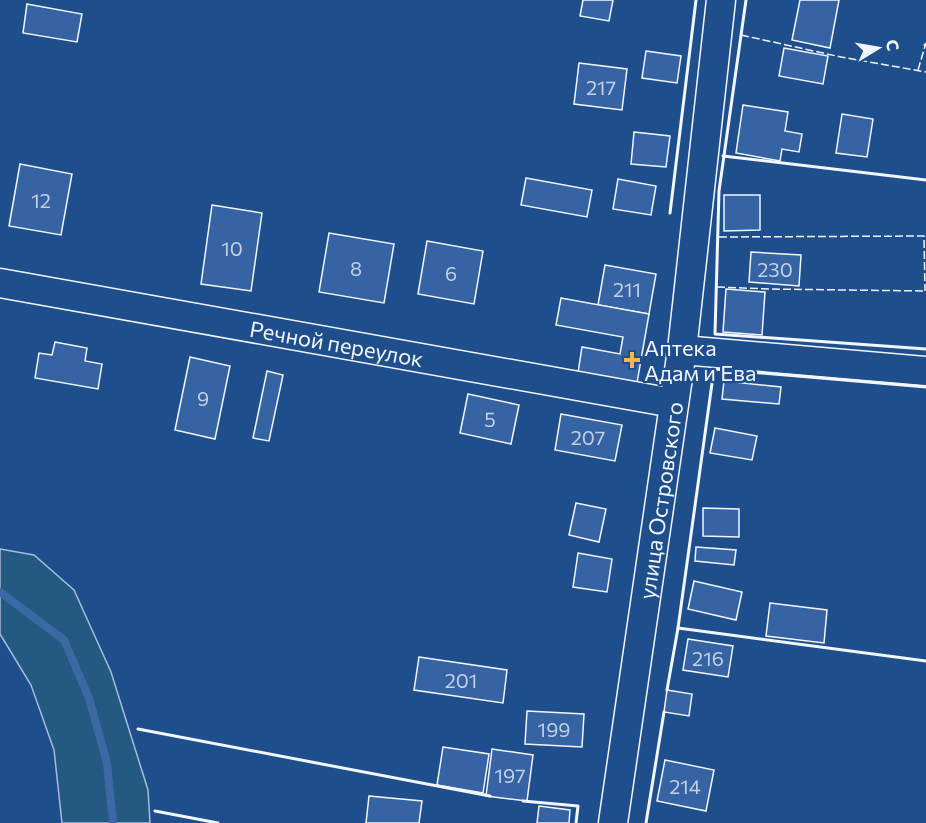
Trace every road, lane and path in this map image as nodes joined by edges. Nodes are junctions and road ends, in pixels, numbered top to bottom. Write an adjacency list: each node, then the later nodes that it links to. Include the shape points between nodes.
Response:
1 (721, 0): 3 (street, улица Островского)
2 (0, 283): 5 (street, Речной переулок)
3 (682, 350): 4 (street); 5 (street, улица Островского)
4 (926, 371)
5 (673, 404): 6 (street, улица Островского)
6 (613, 823)

